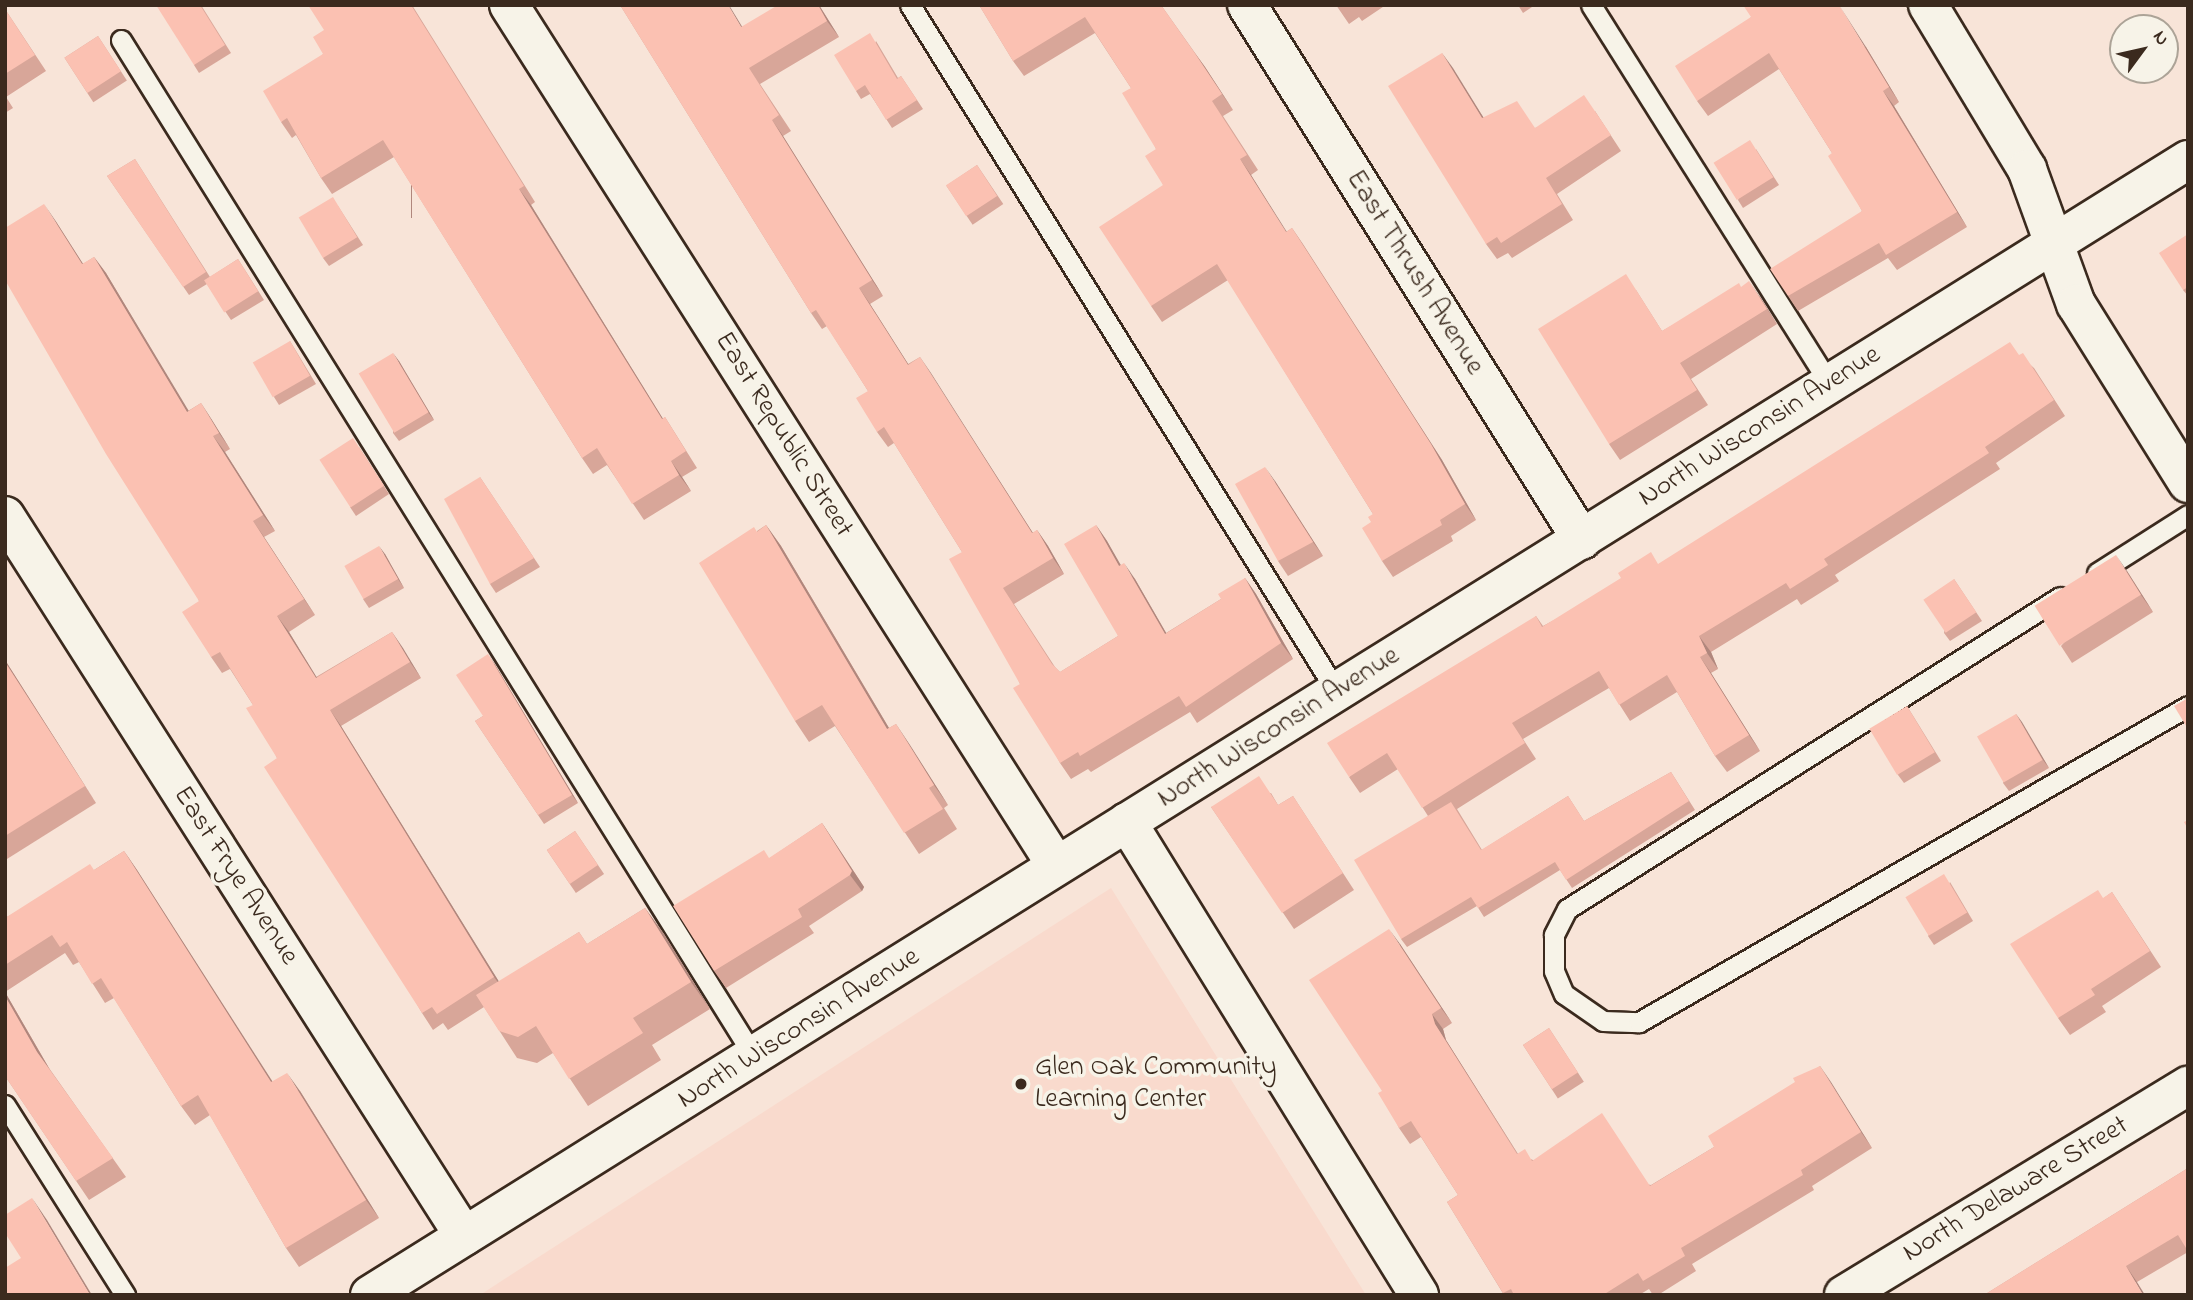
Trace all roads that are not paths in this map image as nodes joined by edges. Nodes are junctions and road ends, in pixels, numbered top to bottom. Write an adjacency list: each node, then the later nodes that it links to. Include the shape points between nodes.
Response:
1 (509, 5): 17 (street, East Republic Street)
2 (910, 5): 14 (lane)
3 (1247, 5): 13 (street, East Thrush Avenue)
4 (1591, 5): 9 (lane)
5 (1928, 5): 8 (street, via 2027,169)
6 (121, 40): 18 (lane)
7 (2188, 160): 8 (street, North Wisconsin Avenue)
8 (2054, 244): 9 (street, North Wisconsin Avenue); 10 (street, via 2081,313)
9 (1829, 383): 13 (street, North Wisconsin Avenue)
10 (2188, 483)
11 (5, 516): 21 (street, East Frye Avenue)
12 (2188, 516): 15 (lane, via 1567,908 1554,935 1554,971 1564,994 1603,1021 1639,1022)
13 (1582, 540): 14 (street, North Wisconsin Avenue)
14 (1337, 692): 16 (street, North Wisconsin Avenue)
15 (2188, 706)
16 (1128, 822): 17 (street, North Wisconsin Avenue); 24 (street)
17 (1056, 865): 18 (street, North Wisconsin Avenue)
18 (755, 1058): 21 (street, North Wisconsin Avenue)
19 (2188, 1086): 25 (street, North Delaware Street)
20 (5, 1105): 22 (lane)
21 (464, 1236): 23 (street, North Wisconsin Avenue)
22 (125, 1295)
23 (370, 1295)
24 (1419, 1295)
25 (1844, 1295)

